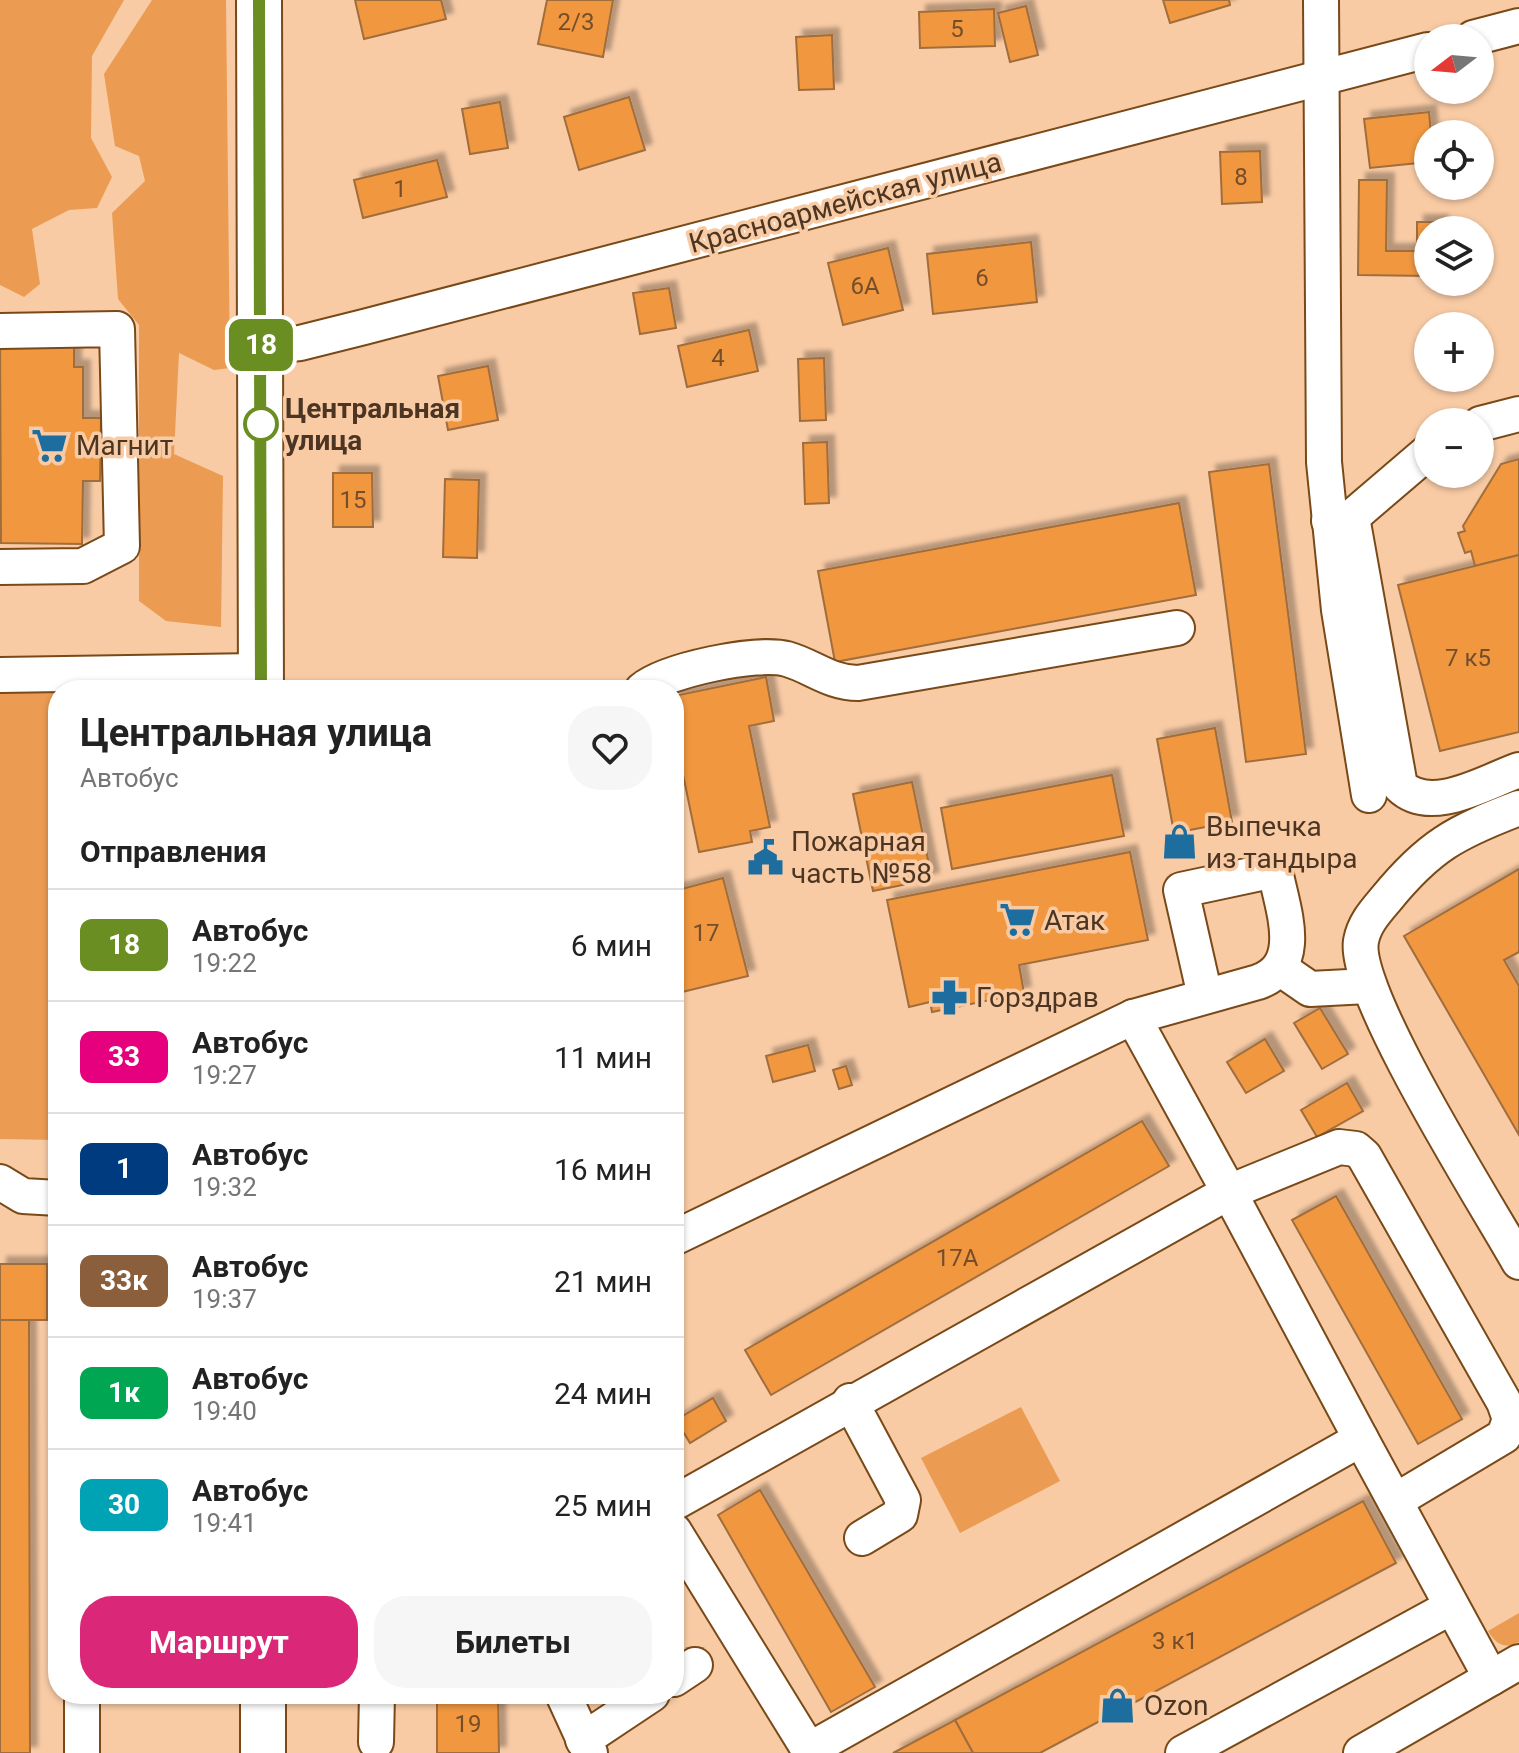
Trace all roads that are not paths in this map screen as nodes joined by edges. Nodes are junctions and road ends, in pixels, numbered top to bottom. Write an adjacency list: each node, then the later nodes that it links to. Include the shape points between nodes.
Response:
1 (259, 0): 8 (main road)
2 (1321, 0): 6 (street)
3 (1519, 26): 4 (street)
4 (1494, 33)
5 (1414, 54): 6 (street, Красноармейская улица)
6 (1320, 77): 8 (street, Красноармейская улица, via 379,324); 12 (street, via 1323,436)
7 (0, 331): 13 (street, via 117,329 122,546 83,566)
8 (261, 347): 17 (main road)
9 (1519, 414): 10 (street)
10 (1494, 420)
11 (1414, 463): 12 (street)
12 (1340, 519): 19 (street, via 1400,786 1416,797 1437,798); 20 (street)
13 (0, 567)
14 (1177, 628): 18 (street, via 858,683 832,680 790,660 767,657 682,670)
15 (0, 675): 16 (street)
16 (218, 680)
17 (261, 680)
18 (656, 680)
19 (1519, 770)
20 (1369, 795)
21 (1519, 808): 23 (street, via 1448,839 1409,871 1365,928 1360,955)
22 (1281, 969): 23 (street, via 1310,989); 24 (street, via 1258,982); 24 (street, via 1288,940 1275,870 1181,890)
23 (1368, 986): 30 (street)
24 (1205, 996): 25 (street)
25 (1133, 1017): 27 (street); 29 (street)
26 (0, 1182): 28 (street, via 23,1196)
27 (1229, 1192): 31 (street); 32 (street); 34 (street, via 1328,1150 1356,1149 1376,1172 1504,1402 1510,1419 1504,1436)
28 (48, 1197)
29 (684, 1233)
30 (1519, 1262)
31 (850, 1401): 33 (street); 35 (street, via 903,1500 900,1515)
32 (1361, 1439): 34 (street); 47 (street)
33 (684, 1497)
34 (1395, 1501): 37 (street)
35 (862, 1538)
36 (684, 1547): 47 (street)
37 (1451, 1607): 38 (street); 50 (street)
38 (1505, 1670): 46 (street)
39 (82, 1704): 48 (street)
40 (263, 1704): 49 (main road)
41 (377, 1704): 44 (street)
42 (567, 1704): 45 (street)
43 (639, 1704): 45 (street)
44 (376, 1742)
45 (586, 1746)
46 (1381, 1748)
47 (810, 1751)
48 (82, 1753)
49 (263, 1753)
50 (1183, 1753)

